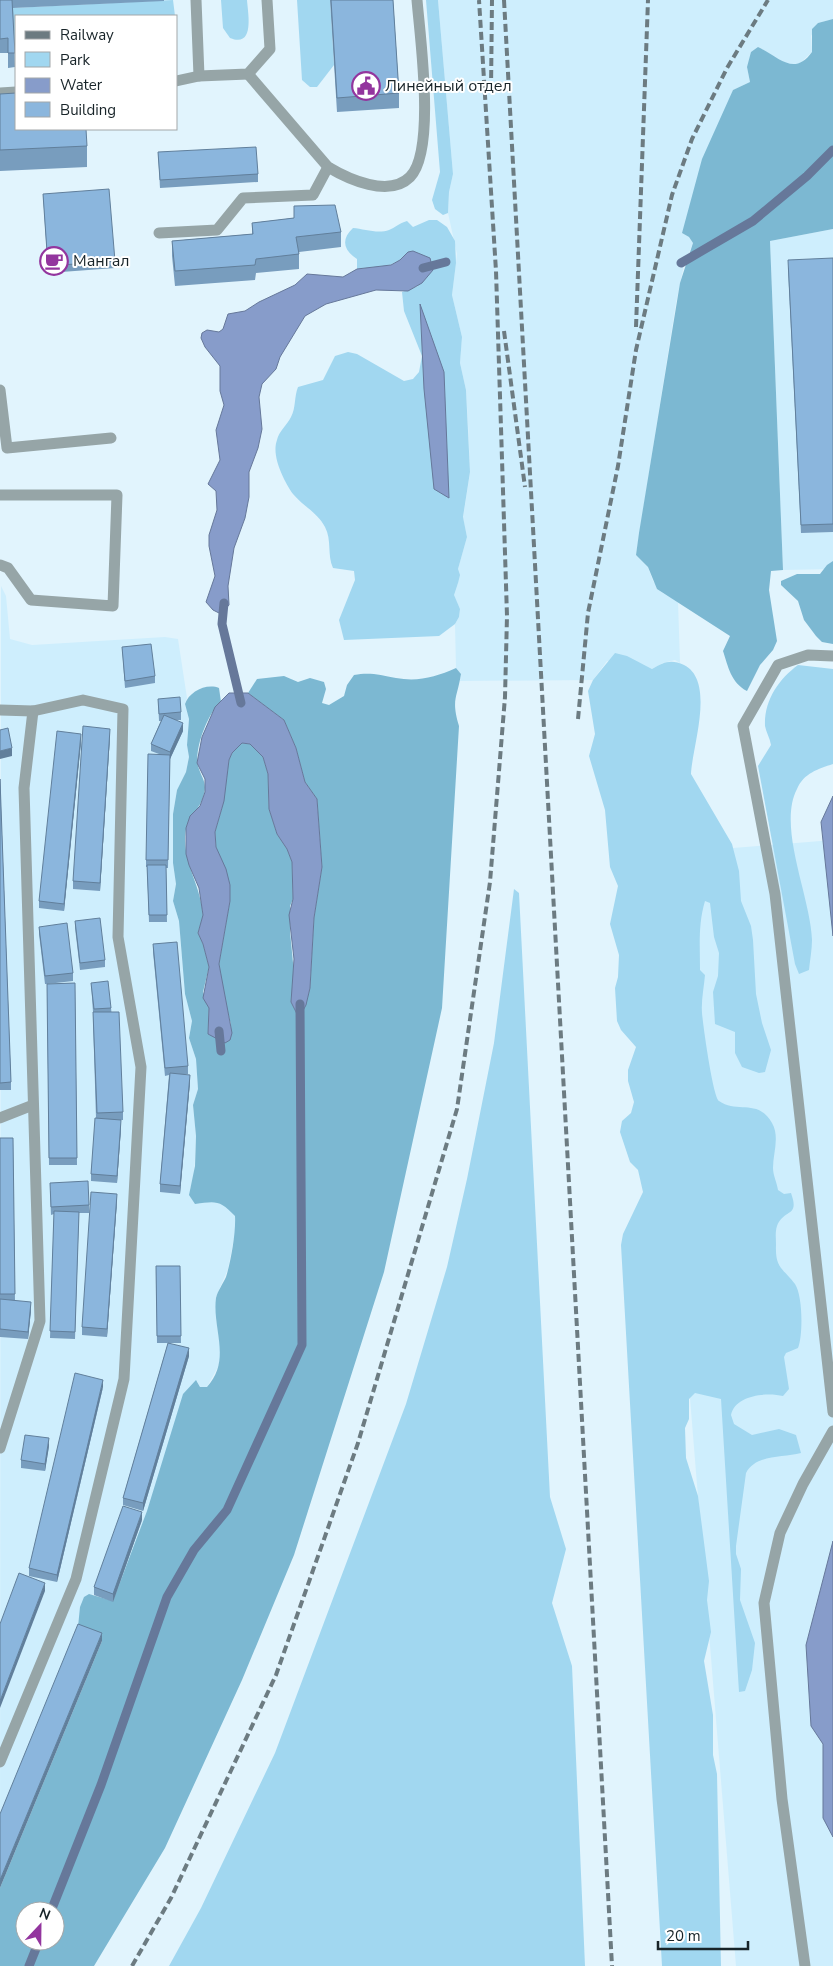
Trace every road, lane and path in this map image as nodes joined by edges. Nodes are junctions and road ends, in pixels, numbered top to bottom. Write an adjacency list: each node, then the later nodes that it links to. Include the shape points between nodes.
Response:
1 (196, 0): 5 (lane)
2 (267, 0): 4 (lane, via 270,49)
3 (417, 0): 9 (lane, via 424,116 422,152 417,164 409,178 390,187 345,177)
4 (248, 74): 5 (lane); 9 (lane)
5 (200, 76): 6 (lane)
6 (178, 80)
7 (15, 92): 8 (lane)
8 (0, 93)
9 (328, 166): 10 (lane, via 313,195 243,198 217,230)
10 (159, 233)
11 (0, 390): 12 (lane, via 8,448)
12 (112, 438)
13 (0, 495): 14 (lane, via 117,495 113,606 31,600 8,568)
14 (0, 565)
15 (833, 656): 20 (lane, via 808,655 778,665 743,726 775,894)
16 (0, 710): 17 (lane)
17 (33, 711): 18 (lane, via 24,788); 23 (lane, via 83,700 123,709 118,937 141,1067 124,1379 76,1579)
18 (33, 1105): 19 (lane); 22 (lane, via 40,1321)
19 (0, 1118)
20 (833, 1412)
21 (833, 1431): 24 (lane, via 780,1533 764,1603 782,1799)
22 (0, 1448)
23 (0, 1762)
24 (805, 1966)

